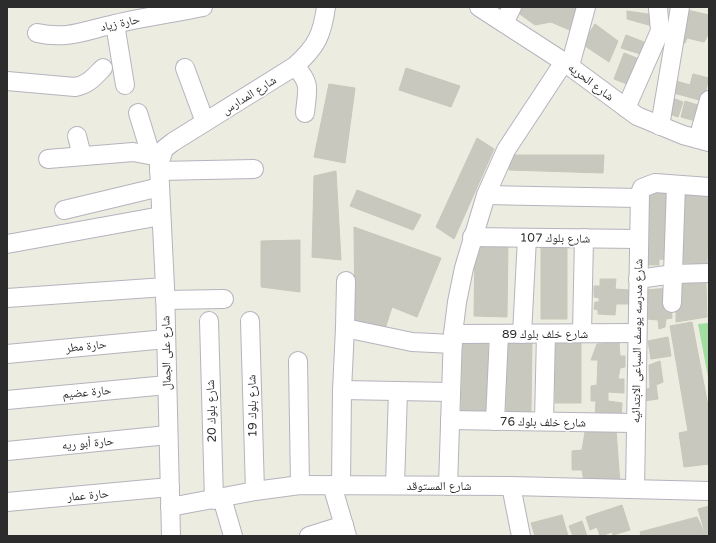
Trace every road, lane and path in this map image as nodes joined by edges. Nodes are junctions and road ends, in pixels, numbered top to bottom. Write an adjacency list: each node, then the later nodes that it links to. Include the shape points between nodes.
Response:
1 (204, 7): 9 (street, حارة زياد)
2 (326, 7): 12 (street, شارع المدارس, via 318,39 308,54)
3 (479, 7): 8 (street, شارع الحريه)
4 (512, 7): 8 (street)
5 (586, 7): 11 (street)
6 (680, 7): 22 (street)
7 (658, 8): 18 (street, via 660,31)
8 (504, 23): 11 (street, شارع الحريه)
9 (115, 24): 10 (street, حارة زياد, via 60,36); 16 (street)
10 (36, 33)
11 (567, 64): 18 (street, شارع الحريه); 31 (street, via 506,150)
12 (295, 66): 20 (street, via 308,86); 21 (street, شارع المدارس)
13 (103, 68): 15 (street, via 91,80 75,87)
14 (185, 68): 21 (street)
15 (7, 81)
16 (125, 85)
17 (709, 100): 24 (street)
18 (626, 108): 22 (street, شارع الحريه)
19 (138, 113): 27 (street, شارع على الجمال)
20 (305, 113)
21 (205, 122): 27 (street, شارع المدارس, via 164,149)
22 (660, 126): 24 (street, شارع الحريه)
23 (77, 136): 25 (street)
24 (704, 140)
25 (82, 156): 26 (street); 27 (street, via 133,152)
26 (48, 159)
27 (158, 168): 28 (street); 33 (street); 34 (street, شارع على الجمال)
28 (254, 168)
29 (676, 185): 30 (street); 32 (street, via 655,183 642,188); 41 (street)
30 (709, 187)
31 (486, 195): 32 (street); 35 (street)
32 (639, 195): 38 (street, شارع مدرسه يوسف السباعى الابتدائيه)
33 (64, 210)
34 (161, 216): 39 (street); 44 (street, شارع على الجمال)
35 (472, 237): 36 (street, شارع بلوك 107); 57 (street, via 457,302)
36 (527, 238): 37 (street, شارع بلوك 107); 54 (street)
37 (584, 238): 38 (street, شارع بلوك 107); 51 (street)
38 (638, 239): 42 (street, شارع مدرسه يوسف السباعى الابتدائيه)
39 (7, 244)
40 (709, 272): 41 (street)
41 (674, 274): 42 (street); 47 (street)
42 (638, 279): 52 (street, شارع مدرسه يوسف السباعى الابتدائيه)
43 (346, 281): 50 (street)
44 (165, 294): 45 (street); 46 (street); 56 (street, شارع على الجمال)
45 (7, 298)
46 (224, 299)
47 (672, 303)
48 (209, 321): 80 (street, شارع بلوك 20)
49 (250, 321): 78 (street, شارع بلوك 19)
50 (345, 328): 57 (street, شارع خلف بلوك 89, via 412,342); 61 (street)
51 (582, 333): 52 (street, شارع خلف بلوك 89); 55 (street, شارع خلف بلوك 89)
52 (637, 333): 68 (street, شارع مدرسه يوسف السباعى الابتدائيه)
53 (499, 334): 54 (street, شارع خلف بلوك 89); 57 (street, شارع خلف بلوك 89); 66 (street)
54 (522, 334): 55 (street, شارع خلف بلوك 89)
55 (546, 334): 67 (street)
56 (166, 339): 58 (street, حارة مطر); 60 (street, شارع على الجمال)
57 (453, 339): 63 (street)
58 (7, 354)
59 (298, 361): 71 (street)
60 (167, 385): 64 (street, حارة عضيم); 69 (street, شارع على الجمال)
61 (342, 390): 62 (street); 72 (street)
62 (398, 391): 63 (street); 73 (street)
63 (451, 392): 65 (street)
64 (7, 400)
65 (450, 420): 66 (street, شارع خلف بلوك 76); 74 (street)
66 (495, 421): 67 (street, شارع خلف بلوك 76)
67 (544, 422): 68 (street, شارع خلف بلوك 76)
68 (635, 423): 77 (street, شارع مدرسه يوسف السباعى الابتدائيه)
69 (168, 435): 70 (street, حارة أبو ريه); 76 (street, شارع على الجمال)
70 (7, 450)
71 (300, 485): 72 (street, شارع المستوقد); 78 (street, شارع المستوقد)
72 (336, 485): 73 (street, شارع المستوقد); 83 (street)
73 (395, 485): 74 (street, شارع المستوقد)
74 (448, 486): 75 (street, شارع المستوقد)
75 (511, 486): 77 (street, شارع المستوقد); 87 (street)
76 (170, 487): 81 (street, حارة عمار); 82 (street, شارع على الجمال)
77 (635, 489): 79 (street, شارع المستوقد)
78 (254, 491): 80 (street, شارع المستوقد)
79 (709, 491)
80 (218, 499): 82 (street, شارع المستوقد); 85 (street, شارع بلوك 20)
81 (7, 502)
82 (170, 507): 84 (street, شارع على الجمال)
83 (345, 531): 86 (street)
84 (171, 536)
85 (233, 536)
86 (309, 536)
87 (521, 536)

